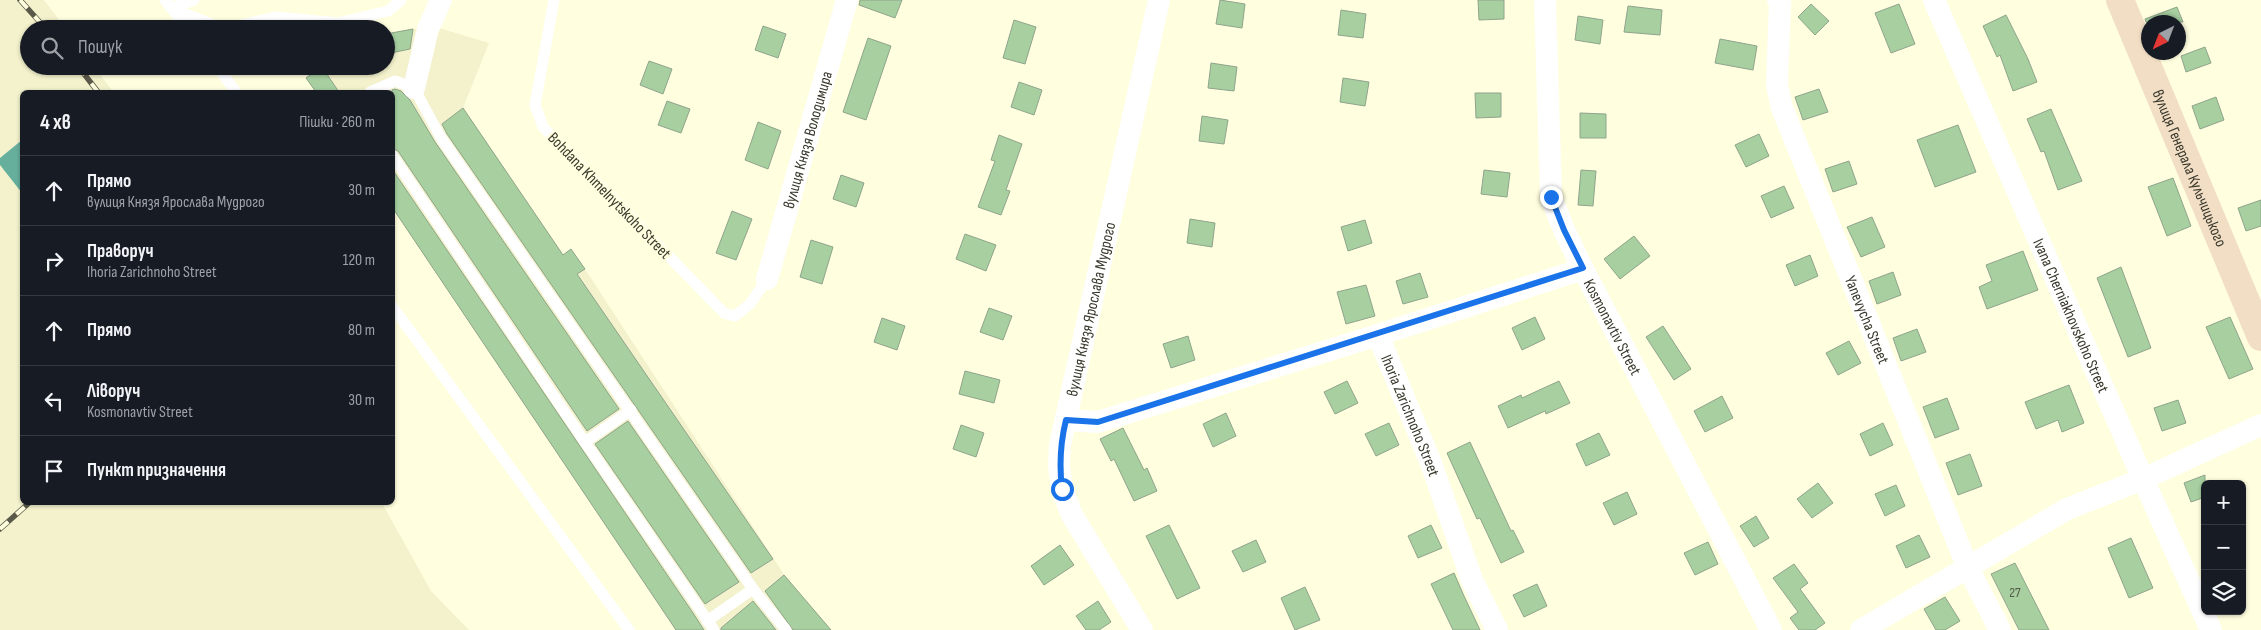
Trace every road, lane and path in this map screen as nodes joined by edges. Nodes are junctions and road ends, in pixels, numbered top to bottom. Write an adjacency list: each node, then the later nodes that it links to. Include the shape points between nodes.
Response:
1 (194, 0): 11 (lane)
2 (402, 0): 16 (lane, via 388,11)
3 (441, 0): 18 (street, via 428,29)
4 (554, 0): 23 (lane, Bohdana Khmelnytskoho Street, via 536,105 543,127 724,313 735,316 750,304)
5 (847, 0): 23 (street, вулиця Князя Володимира)
6 (1159, 0): 28 (street, вулиця Князя Ярослава Мудрого)
7 (1545, 0): 22 (street, Kosmonavtiv Street, via 1551,197)
8 (1780, 0): 32 (street, Yanevycha Street, via 1777,85 1782,108)
9 (1934, 0): 31 (street, Ivana Cherniakhovskoho Street)
10 (2120, 0): 26 (street, вулиця Генерала Кульчицького)
11 (168, 4): 12 (lane); 13 (lane)
12 (181, 20)
13 (204, 20)
14 (263, 20): 15 (lane, via 276,17)
15 (307, 20)
16 (350, 20)
17 (224, 75): 19 (lane)
18 (414, 88): 20 (lane, via 396,80); 27 (lane, via 441,138)
19 (235, 90)
20 (374, 90)
21 (395, 159): 30 (lane)
22 (1583, 268): 25 (street); 40 (street, Kosmonavtiv Street)
23 (767, 279)
24 (395, 310): 35 (lane)
25 (1378, 335): 28 (street, Ihoria Zarichnoho Street, via 1098,422); 39 (street, Ihoria Zarichnoho Street, via 1431,462 1472,580)
26 (2261, 337)
27 (631, 410): 30 (lane); 33 (lane)
28 (1066, 420): 38 (street, вулиця Князя Ярослава Мудрого, via 1060,445 1062,489 1072,515)
29 (2261, 425): 31 (street)
30 (584, 442): 34 (lane)
31 (2143, 479): 32 (street, via 2067,509); 43 (street, Ivana Cherniakhovskoho Street)
32 (1968, 568): 41 (street); 42 (street, Yanevycha Street)
33 (753, 589): 34 (lane); 37 (lane)
34 (707, 620): 36 (lane)
35 (629, 630)
36 (714, 630)
37 (786, 630)
38 (1142, 630)
39 (1497, 630)
40 (1771, 630)
41 (1860, 630)
42 (2000, 630)
43 (2212, 630)

